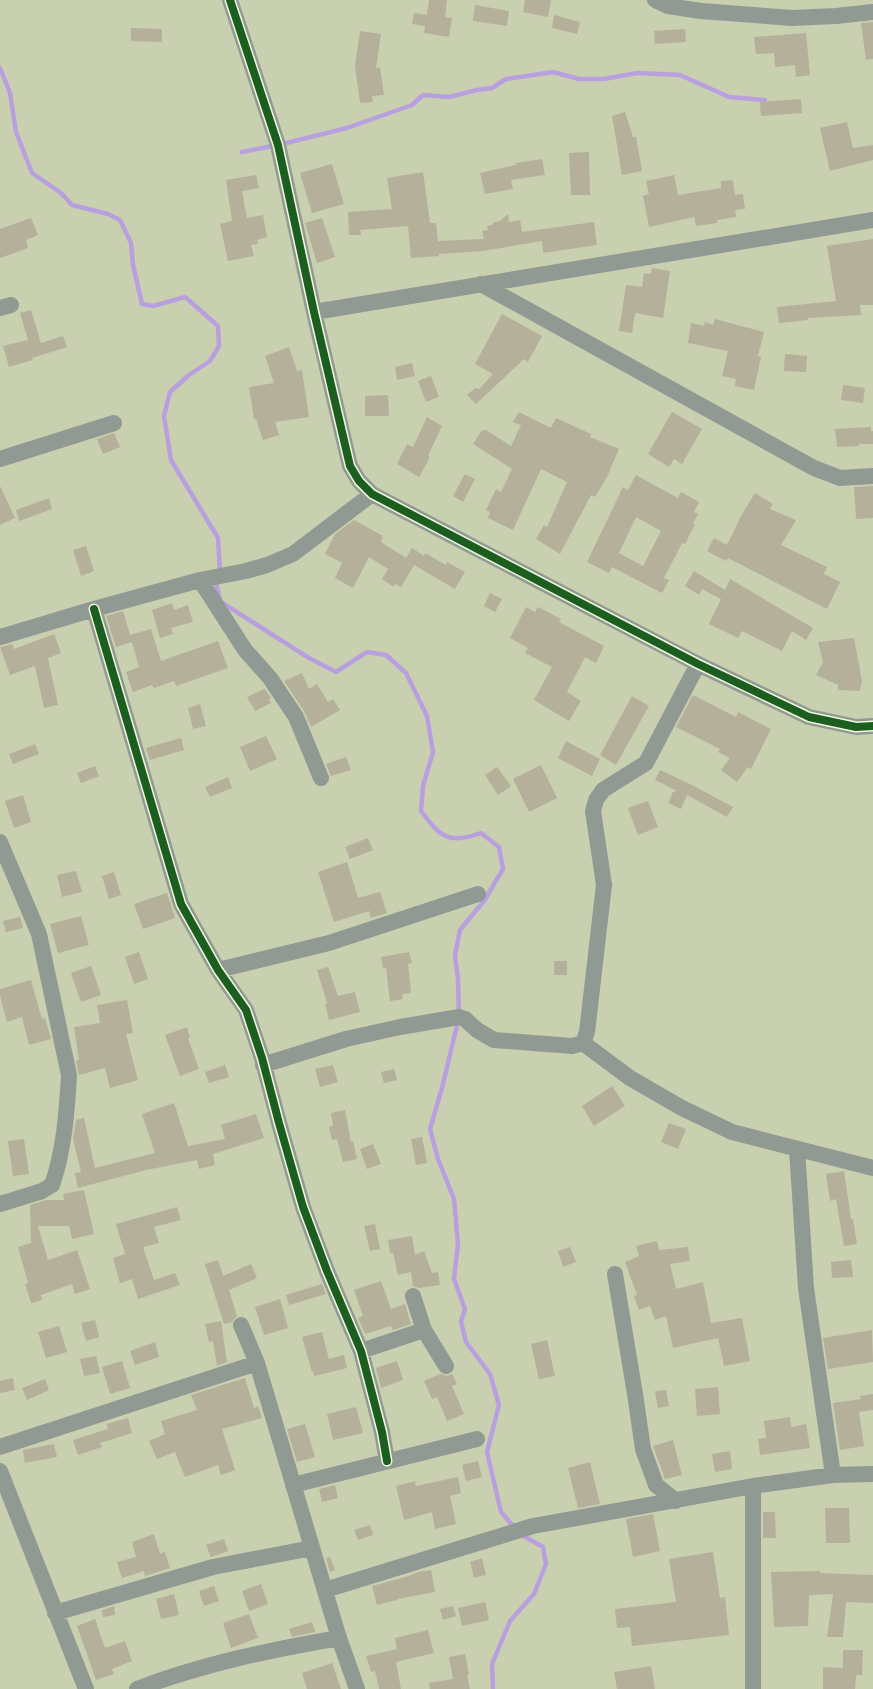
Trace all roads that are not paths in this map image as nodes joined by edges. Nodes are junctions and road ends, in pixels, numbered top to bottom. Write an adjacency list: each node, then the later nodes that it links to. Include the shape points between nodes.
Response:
1 (230, 0): 6 (street, via 278,145)
2 (655, 0): 3 (street, via 668,6 700,11 792,18)
3 (873, 12)
4 (873, 220): 5 (street)
5 (481, 284): 6 (street); 9 (street, via 814,468 840,478)
6 (314, 312): 10 (street, via 350,466)
7 (114, 423): 8 (street)
8 (0, 458)
9 (873, 476)
10 (372, 494): 11 (street, via 292,554 267,565); 14 (street)
11 (205, 579): 12 (street); 16 (street, via 245,650 270,678 296,717)
12 (94, 609): 13 (street); 19 (street, via 181,904)
13 (0, 637)
14 (698, 664): 15 (street, via 809,717 856,727); 20 (street, via 646,763 603,790 596,800 593,811 604,886 587,1032)
15 (873, 726)
16 (321, 778)
17 (0, 842): 24 (street, via 38,934 69,1075 63,1132 52,1185)
18 (478, 894): 19 (street, via 328,943)
19 (218, 970): 21 (street, via 246,1010)
20 (583, 1043): 21 (street, via 572,1046 494,1040 459,1018 346,1039); 22 (street, via 630,1078 682,1108 732,1132)
21 (264, 1065): 29 (street, via 304,1207)
22 (797, 1149): 23 (street); 37 (street, via 806,1288)
23 (873, 1168)
24 (0, 1204)
25 (615, 1274): 40 (street, via 643,1448 656,1485)
26 (413, 1296): 28 (street)
27 (241, 1325): 30 (street)
28 (424, 1330): 29 (street); 31 (street)
29 (361, 1351): 34 (street)
30 (257, 1363): 33 (street); 38 (street)
31 (446, 1366)
32 (478, 1438): 34 (street)
33 (0, 1447)
34 (387, 1461): 38 (street)
35 (0, 1471): 43 (street)
36 (873, 1474): 37 (street)
37 (833, 1475): 39 (street)
38 (293, 1485): 41 (street)
39 (753, 1486): 40 (street); 48 (street)
40 (676, 1501): 42 (street, via 533,1526)
41 (312, 1548): 42 (street); 43 (street, via 213,1567)
42 (324, 1590): 44 (street)
43 (55, 1613): 45 (street)
44 (339, 1638): 46 (street, via 176,1674); 47 (street)
45 (86, 1689)
46 (137, 1689)
47 (358, 1689)
48 (753, 1689)

